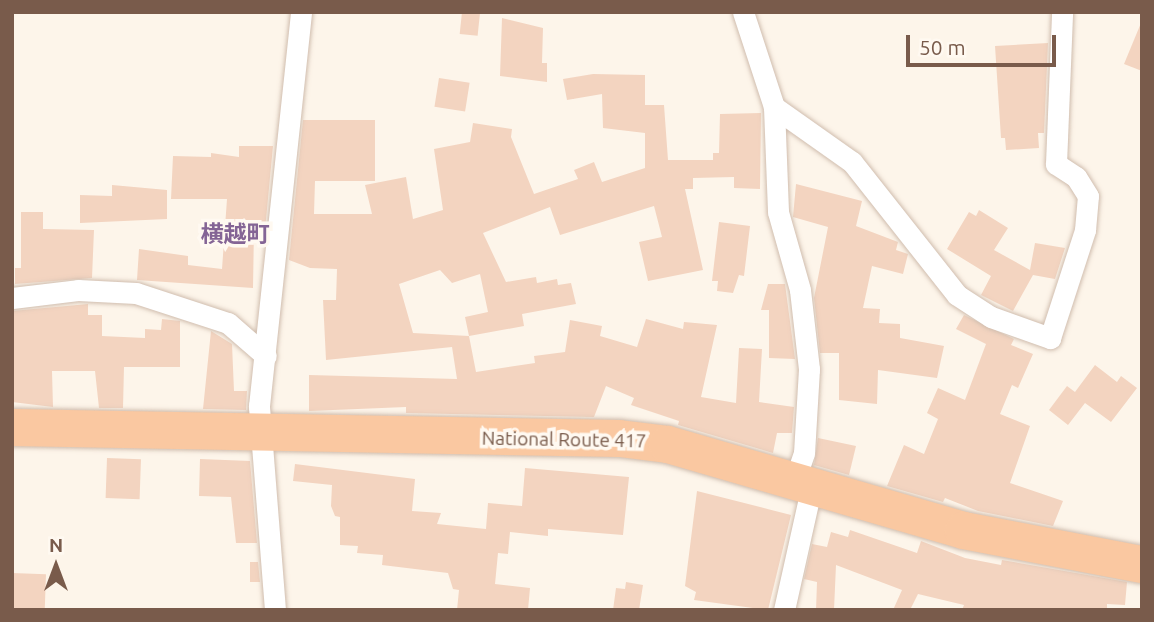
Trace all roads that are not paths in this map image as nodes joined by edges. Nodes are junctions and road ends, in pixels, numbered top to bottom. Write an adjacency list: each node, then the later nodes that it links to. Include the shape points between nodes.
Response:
1 (301, 12): 6 (street)
2 (743, 12): 4 (street)
3 (1062, 12): 4 (street, via 1056,164 1076,177 1088,196 1085,230 1050,338 991,317 957,295 852,162)
4 (774, 107): 9 (street, via 778,212 800,290 809,369)
5 (12, 298): 6 (street, via 78,290 136,293 228,323)
6 (266, 356): 8 (street)
7 (12, 427): 8 (highway, National Route 417)
8 (259, 432): 9 (highway, National Route 417, via 619,438 667,444); 11 (street)
9 (804, 482): 10 (highway, National Route 417, via 963,530); 12 (street)
10 (1142, 564)
11 (275, 610)
12 (784, 610)

